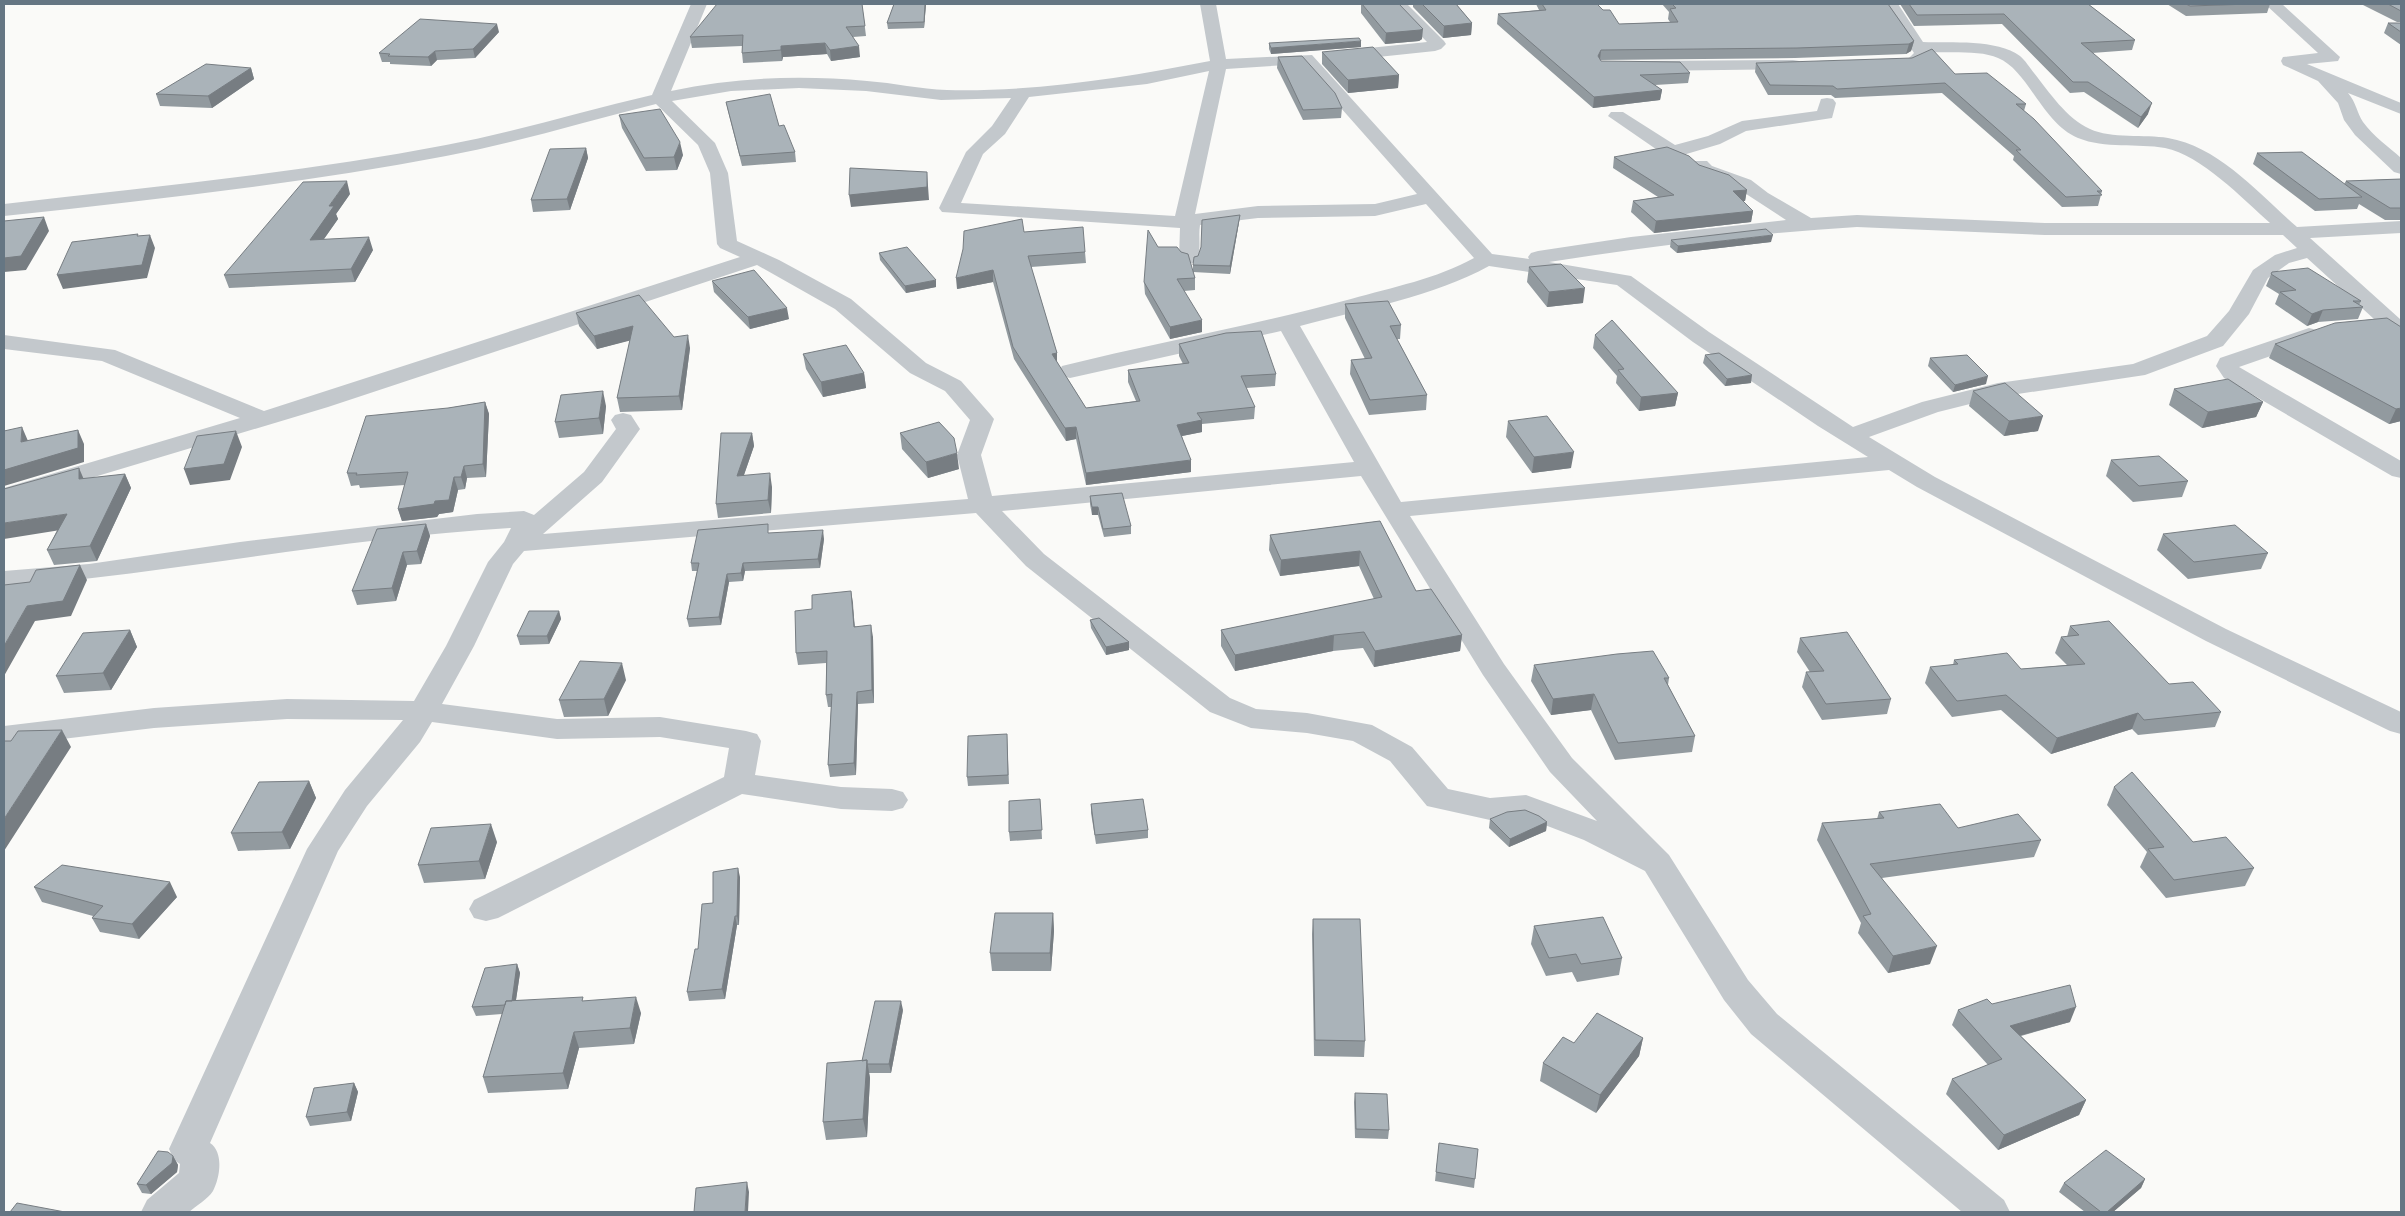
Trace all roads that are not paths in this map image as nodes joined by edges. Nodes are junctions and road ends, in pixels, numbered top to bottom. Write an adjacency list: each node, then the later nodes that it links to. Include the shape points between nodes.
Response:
1 (698, 4): 16 (street)
2 (1208, 4): 9 (street)
3 (1398, 4): 7 (street, via 1438,44)
4 (1890, 4): 6 (street)
5 (2273, 4): 12 (street, via 2332,57 2290,63)
6 (1918, 47): 8 (street, via 1923,54 1918,59); 26 (street, via 1990,50 2004,54 2015,60 2071,126 2085,134 2103,138 2168,143 2192,152 2234,179)
7 (1306, 59): 9 (street); 22 (street)
8 (1900, 62)
9 (1219, 64): 14 (street, via 1147,79); 14 (street, via 1184,219 1180,222 949,208 975,152 999,130)
10 (1814, 64): 11 (street)
11 (1626, 66)
12 (2323, 77): 18 (street); 21 (street, via 2346,101 2361,131)
13 (2385, 85): 15 (street)
14 (1024, 92): 16 (street, via 947,95 828,84 752,84)
15 (2401, 97)
16 (659, 98): 23 (street, via 512,137 348,169 230,187); 28 (street, via 706,143 719,173 727,244)
17 (1827, 103): 20 (street, via 1826,114 1820,116 1742,126 1714,140)
18 (2401, 109)
19 (1617, 116): 20 (street)
20 (1673, 152): 24 (street, via 1695,161 1705,170 1744,184)
21 (2401, 168)
22 (1430, 197): 29 (street, via 1375,210 1258,212 1191,220); 30 (street)
23 (4, 210)
24 (1807, 224): 26 (street, via 1897,221 2045,229); 30 (street)
25 (2401, 227): 26 (street)
26 (2291, 231): 27 (street)
27 (2312, 250): 36 (street, via 2282,259 2260,274 2238,314 2215,341 2137,370 1998,390 1930,407); 38 (street, via 2392,324 2335,328 2227,366 2232,373)
28 (758, 258): 34 (street); 41 (street, via 843,304 918,368 953,386 982,419 969,455)
29 (1189, 258)
30 (1496, 260): 31 (street, via 1430,284); 36 (street, via 1624,280 1701,337)
31 (1287, 322): 33 (street); 39 (street)
32 (4, 342): 34 (street, via 107,355)
33 (1070, 371)
34 (263, 419): 40 (street)
35 (623, 420): 43 (street, via 628,429 593,477)
36 (1850, 436): 37 (street)
37 (1894, 462): 42 (street); 46 (street, via 2216,635)
38 (2398, 466)
39 (1369, 468): 41 (street); 42 (street)
40 (4, 496)
41 (982, 505): 43 (street); 50 (street, via 1035,560 1220,705 1251,718 1361,732 1400,754 1438,798 1490,809 1526,806 1595,832)
42 (1393, 510): 50 (street, via 1493,669 1561,765)
43 (516, 544): 44 (street, via 526,523 524,519 240,550 89,572); 45 (street, via 501,562)
44 (4, 579)
45 (424, 711): 47 (street, via 287,709 154,718); 48 (street, via 557,729 660,727 746,741); 52 (street, via 408,736 356,798 323,849 188,1149 200,1157 198,1181)
46 (2401, 724)
47 (4, 736)
48 (738, 783): 49 (street, via 841,798); 51 (street)
49 (892, 800)
50 (1657, 863): 53 (street, via 1736,990 1764,1024)
51 (486, 909)
52 (161, 1212)
53 (1990, 1212)

